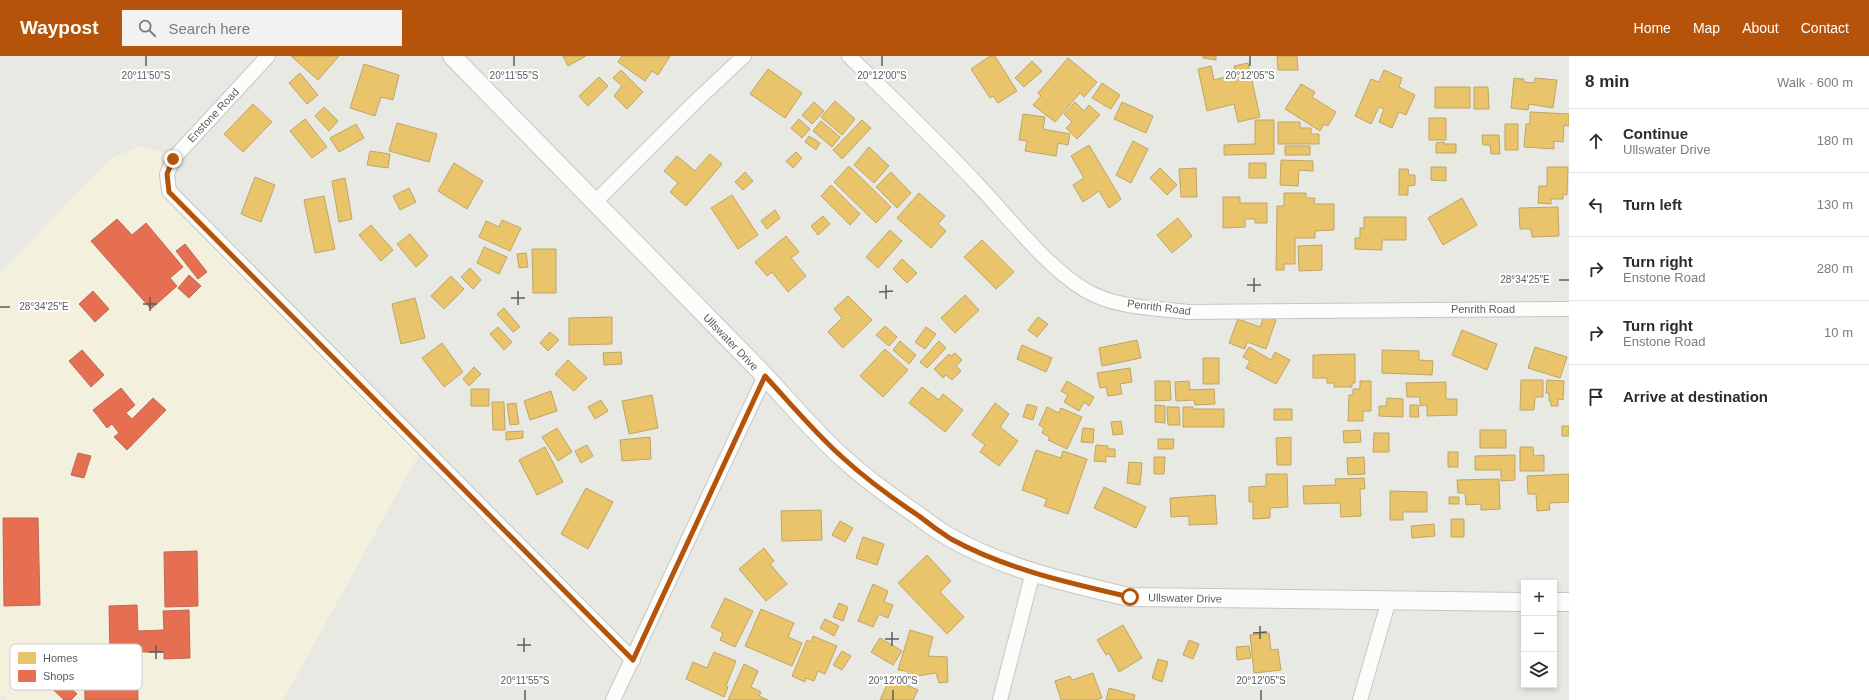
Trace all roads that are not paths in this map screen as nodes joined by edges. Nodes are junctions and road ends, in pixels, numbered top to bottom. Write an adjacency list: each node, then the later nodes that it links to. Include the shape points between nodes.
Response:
1 (268, 56): 13 (street, Enstone Road, via 173,159 167,174 169,192)
2 (452, 56): 5 (street, Ullswater Drive)
3 (744, 56): 5 (street)
4 (849, 56): 6 (street, Penrith Road, via 953,158 1061,272 1085,290 1105,299 1133,306 1188,312)
5 (595, 202): 7 (street, Ullswater Drive)
6 (1569, 309)
7 (765, 376): 8 (street, Ullswater Drive, via 841,457 891,497 951,538); 13 (street)
8 (1032, 572): 9 (street, Ullswater Drive, via 1130,597); 15 (street)
9 (1390, 600): 10 (street, Ullswater Drive); 16 (street)
10 (1521, 602)
11 (1557, 602): 12 (street)
12 (1569, 602)
13 (633, 660): 14 (street)
14 (613, 700)
15 (1000, 700)
16 (1360, 700)

